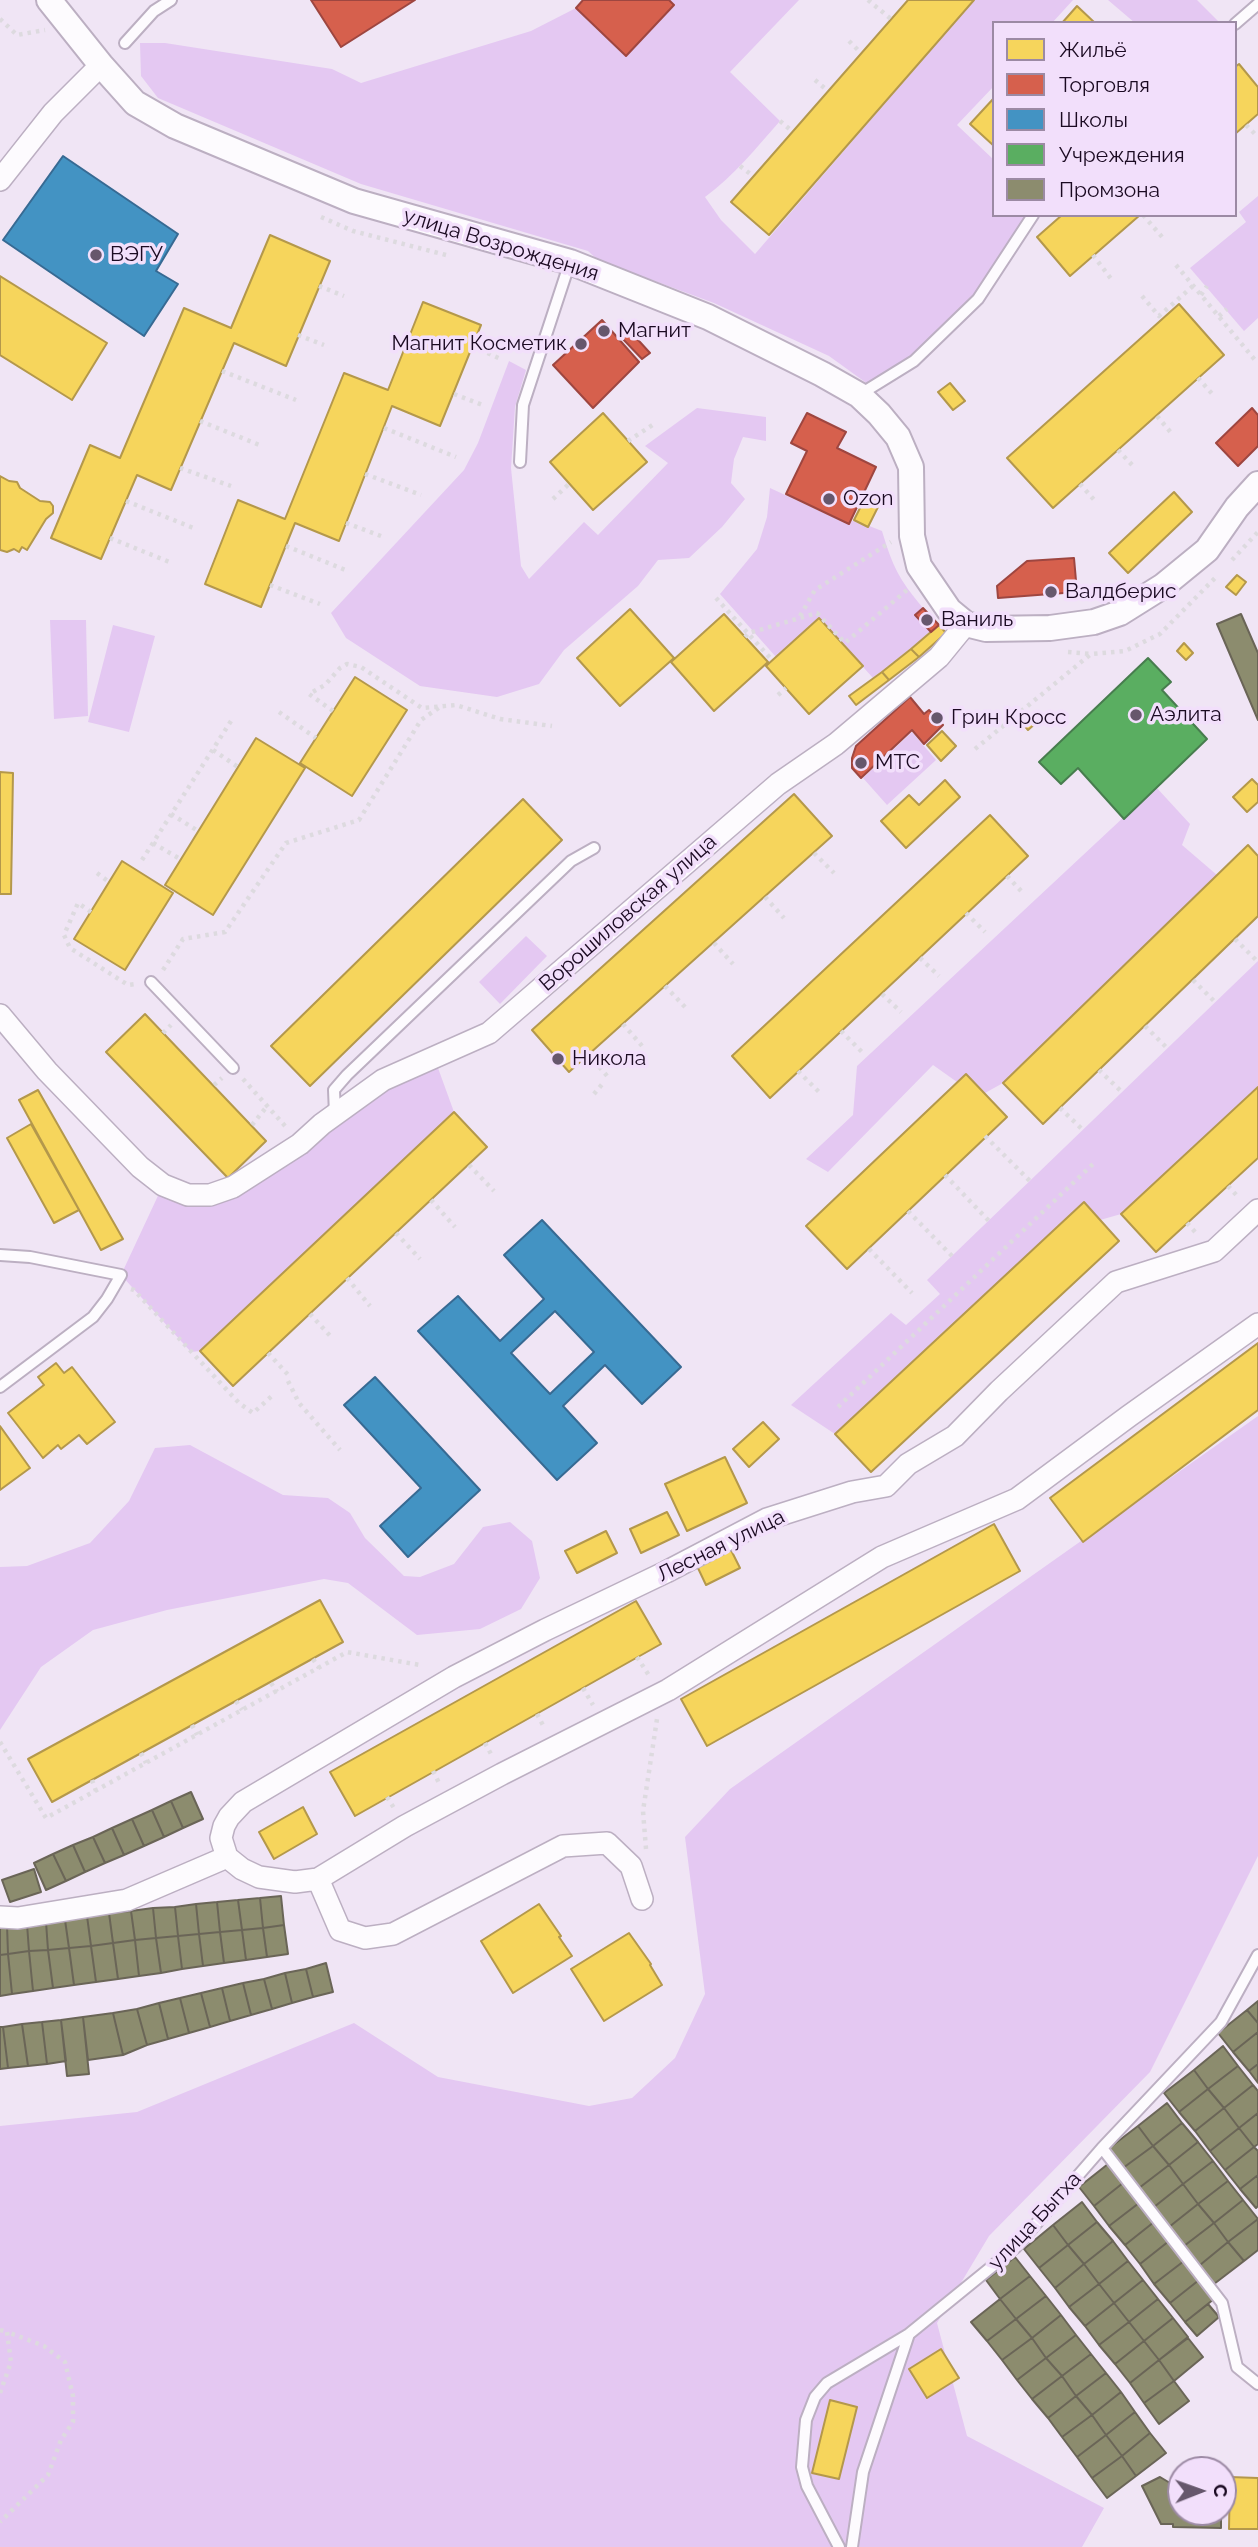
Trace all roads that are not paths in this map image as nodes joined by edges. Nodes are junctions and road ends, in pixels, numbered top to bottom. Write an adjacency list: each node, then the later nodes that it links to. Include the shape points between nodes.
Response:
1 (171, 0): 5 (lane, via 153,10)
2 (1258, 4): 4 (lane)
3 (45, 11): 6 (street, улица Возрождения)
4 (1237, 22)
5 (125, 43)
6 (101, 65): 7 (street, via 53,113); 9 (street, улица Возрождения, via 135,103 175,126 354,201)
7 (0, 180)
8 (1032, 217): 10 (lane, via 978,299 914,361)
9 (570, 262): 10 (street, улица Возрождения, via 708,317); 11 (lane, via 523,405)
10 (859, 396): 13 (street, улица Возрождения, via 898,437 911,467 912,536 919,566 949,610)
11 (520, 462)
12 (1258, 484): 13 (street, via 1207,550 1120,614 1050,628 986,629)
13 (966, 624): 18 (street, Ворошиловская улица, via 939,657 835,744 778,784 489,1033 383,1080)
14 (594, 848): 18 (lane, via 571,861 347,1075 334,1090)
15 (151, 982): 17 (lane)
16 (0, 1015): 18 (street, Ворошиловская улица, via 140,1167 163,1185 188,1195 210,1195 233,1187 300,1144)
17 (233, 1068)
18 (335, 1114)
19 (1258, 1210): 23 (street, Лесная улица, via 1214,1251 1116,1282 955,1436 908,1464 886,1486 767,1519 454,1677 243,1802 224,1826 221,1838)
20 (0, 1255): 22 (lane, via 121,1275 93,1317)
21 (1258, 1324): 24 (street, via 1017,1499 882,1557 668,1690 405,1826)
22 (0, 1387)
23 (227, 1857): 24 (street, via 259,1877 295,1882); 26 (street, via 127,1900)
24 (318, 1879): 25 (street, via 341,1930 365,1938 393,1934 564,1846 607,1843 631,1866)
25 (639, 1890)
26 (0, 1917)
27 (1258, 1955): 28 (lane, улица Бытха, via 1221,2022)
28 (1102, 2148): 29 (lane, улица Бытха, via 1016,2247); 30 (lane, via 1222,2303 1237,2367)
29 (909, 2334): 31 (lane, улица Бытха, via 827,2383 815,2397 806,2420 802,2467); 32 (lane, via 863,2472)
30 (1258, 2384)
31 (839, 2547)
32 (852, 2547)

